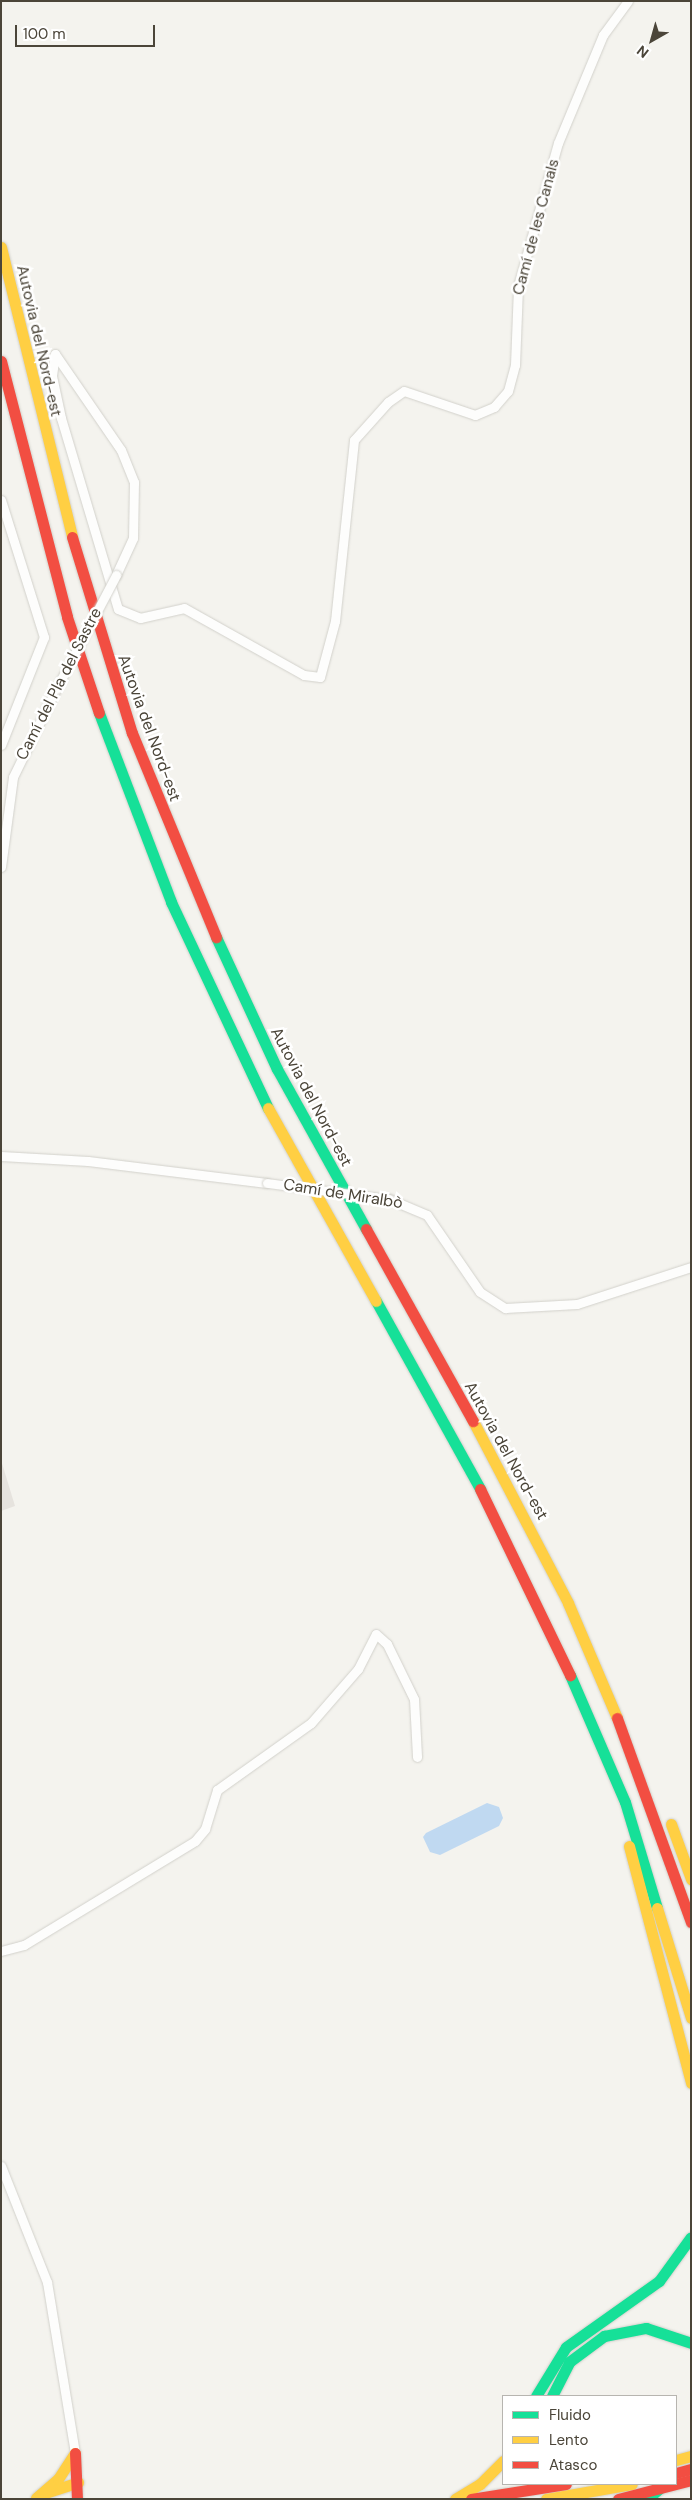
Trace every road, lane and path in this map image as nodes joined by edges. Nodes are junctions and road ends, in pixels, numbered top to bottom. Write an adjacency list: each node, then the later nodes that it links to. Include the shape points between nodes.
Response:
1 (628, 1): 5 (street, Camí de les Canals, via 603,35 562,132 520,275 515,365 505,396 490,409 471,415 404,392 364,424 354,440 333,636 322,674)
2 (1, 247): 11 (main road, Autovia del Nord-est, via 86,592 162,814 222,956 277,1069)
3 (1, 361): 12 (main road, via 67,618 118,770 174,910 261,1095 471,1470)
4 (1, 500): 6 (street, Camí del Pla del Sastre, via 44,638)
5 (313, 679): 7 (street, Camí del Pla del Sastre, bridge, via 184,608 140,618 118,609 61,418 52,376 55,354 118,445 134,482 133,538 116,575 56,689 13,777)
6 (1, 745)
7 (3, 836): 8 (street, Camí del Pla del Sastre)
8 (1, 867)
9 (1, 1156): 10 (street, Camí de Miralbò, bridge, via 88,1161 389,1199 427,1215 480,1292 505,1308 577,1304)
10 (691, 1267)
11 (453, 1388): 14 (main road, via 477,1414 546,1542); 17 (main road, Autovia del Nord-est, via 534,1535 596,1662 655,1810)
12 (584, 1702): 19 (main road, via 638,1839); 20 (main road, via 584,1716 645,1902)
13 (417, 1757): 18 (street, via 414,1699 388,1644 376,1634 358,1669 311,1723 217,1790 205,1829 195,1841 24,1945)
14 (652, 1773)
15 (666, 1810): 16 (main road)
16 (691, 1879)
17 (691, 1922)
18 (1, 1950)
19 (691, 2018)
20 (691, 2083)
21 (1, 2166): 26 (street, via 47,2282)
22 (691, 2237): 24 (main road, via 652,2287 566,2347)
23 (691, 2342): 25 (main road, via 646,2328 604,2336 570,2362)
24 (537, 2395)
25 (553, 2395)
26 (75, 2453): 32 (main road); 34 (main road)
27 (691, 2456): 28 (main road)
28 (677, 2460)
29 (502, 2462): 44 (main road, via 480,2484)
30 (691, 2469): 31 (main road)
31 (677, 2473)
32 (58, 2479): 34 (main road); 41 (main road)
33 (691, 2480): 35 (main road)
34 (78, 2482): 40 (main road); 42 (main road); 43 (main road)
35 (677, 2484)
36 (560, 2485): 45 (main road)
37 (626, 2485): 46 (main road)
38 (672, 2485): 39 (main road)
39 (660, 2488): 47 (main road); 48 (main road)
40 (63, 2490): 41 (main road); 42 (main road)
41 (35, 2498)
42 (76, 2499)
43 (83, 2499)
44 (455, 2499)
45 (471, 2499)
46 (546, 2499)
47 (618, 2499)
48 (647, 2499)

